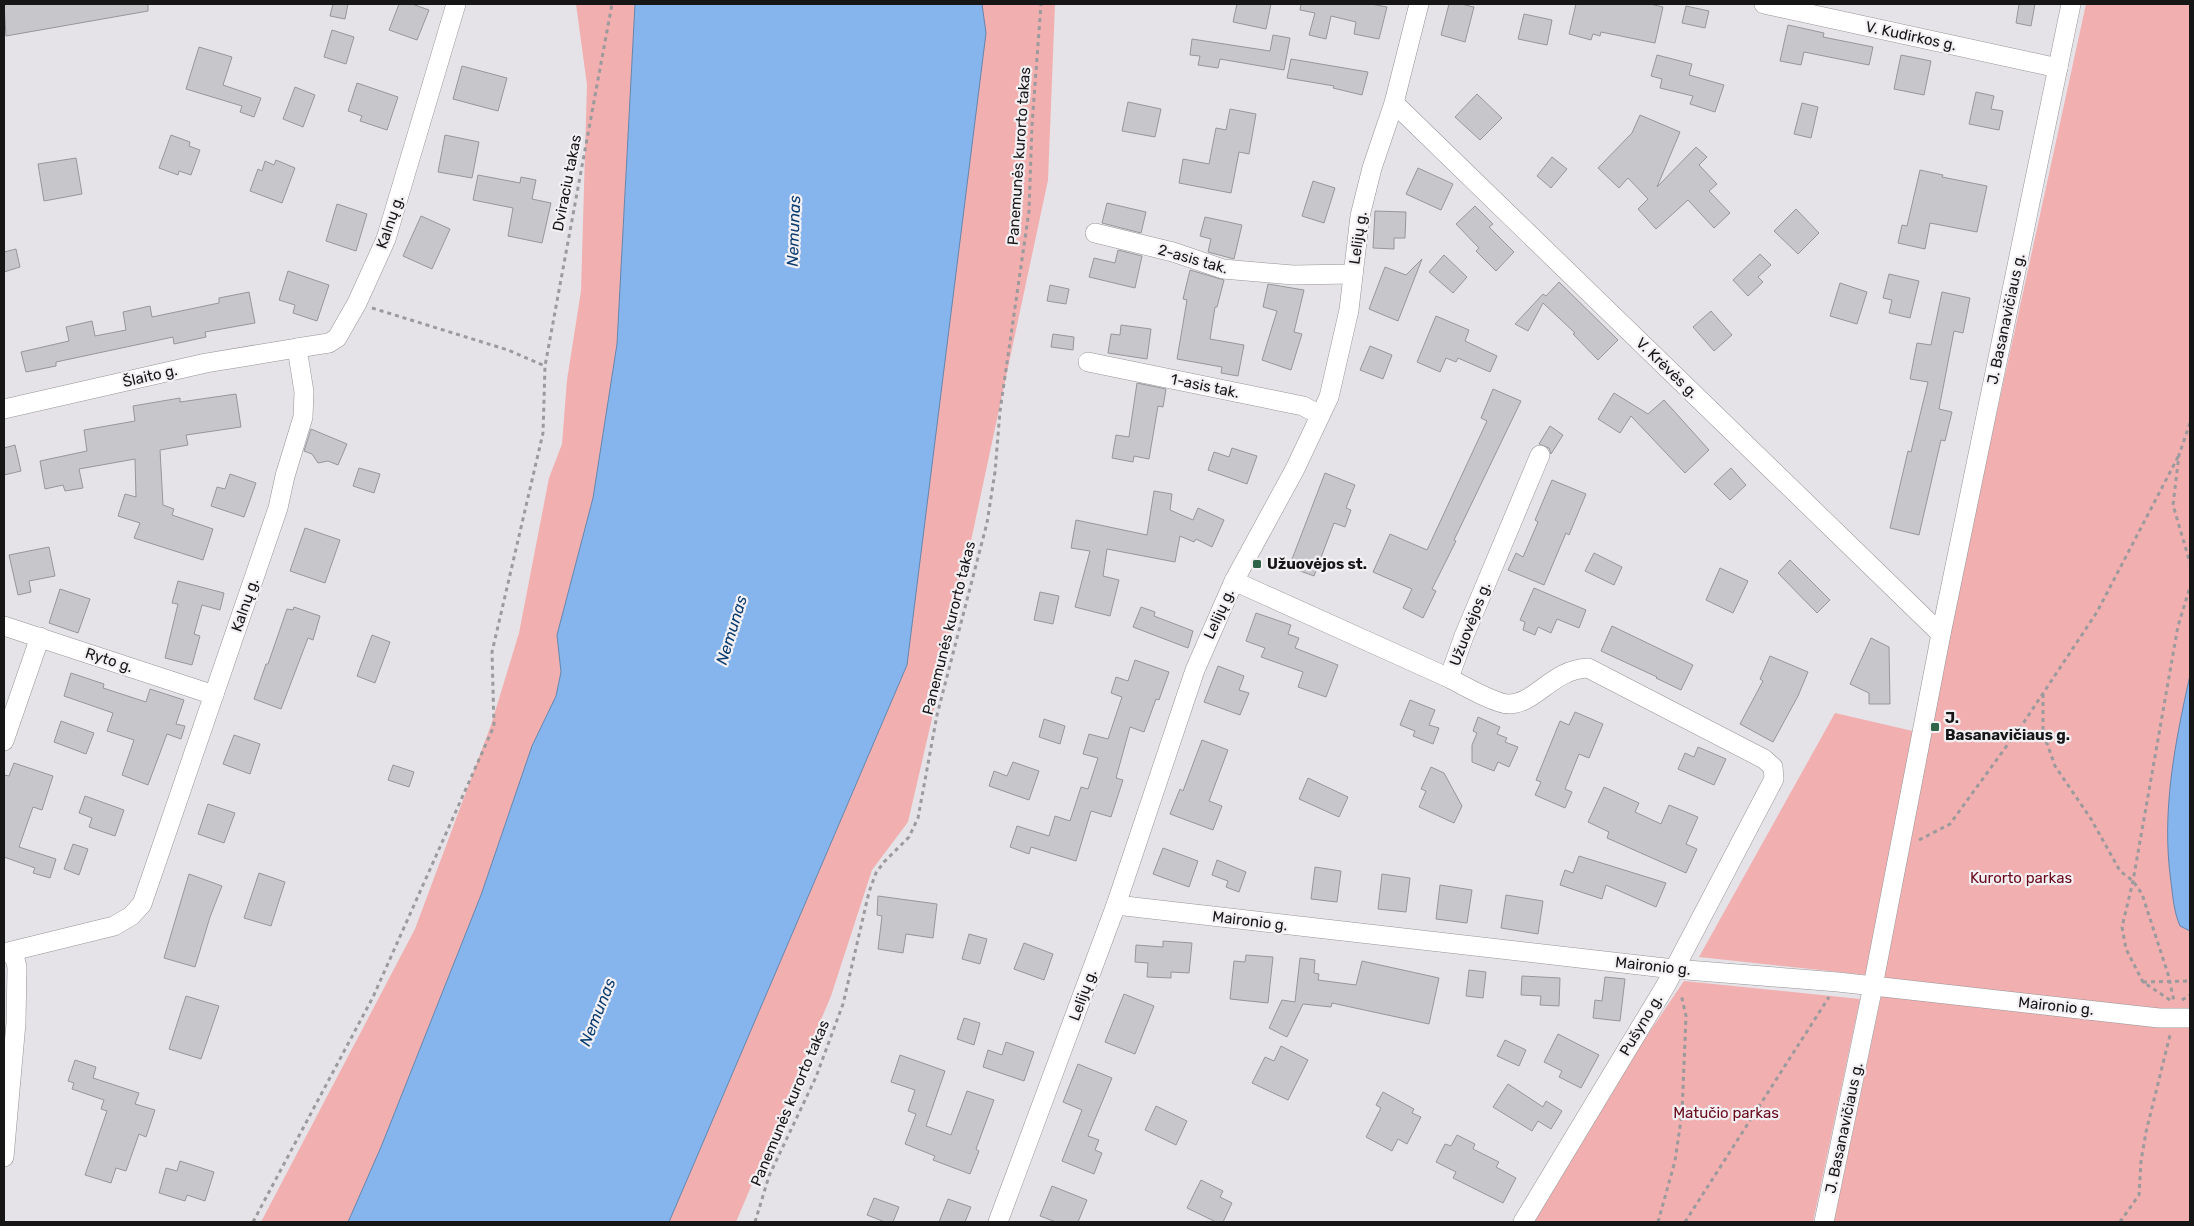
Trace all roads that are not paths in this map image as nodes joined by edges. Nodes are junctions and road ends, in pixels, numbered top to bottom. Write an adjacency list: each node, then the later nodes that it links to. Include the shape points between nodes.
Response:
1 (456, 4): 9 (street, Kalnų g., via 386,239 357,304 337,338 328,343)
2 (1419, 4): 6 (street, Lelijų g.)
3 (1764, 4): 5 (street, V. Kudirkos g.)
4 (2071, 4): 5 (street, J. Basanavičiaus g.)
5 (2058, 68): 16 (street, J. Basanavičiaus g.)
6 (1394, 103): 8 (street, Lelijų g., via 1360,216); 16 (street, V. Krėvės g.)
7 (1095, 233): 8 (street, 2-asis tak., via 1174,252 1223,268 1293,275)
8 (1354, 274): 12 (street, Lelijų g., via 1350,310 1329,397)
9 (297, 348): 11 (street, Šlaito g., via 206,363); 19 (street, Kalnų g., via 304,392 303,417 278,508)
10 (1088, 362): 12 (street, 1-asis tak., via 1303,406)
11 (4, 409)
12 (1320, 415): 14 (street, Lelijų g.)
13 (1540, 455): 18 (street, Užuovėjos g.)
14 (1234, 581): 18 (street); 22 (street, Lelijų g., via 1195,670)
15 (4, 626): 17 (street, Ryto g.)
16 (1940, 634): 25 (street, J. Basanavičiaus g.)
17 (40, 637): 19 (street, Ryto g.); 20 (street)
18 (1449, 678): 21 (street, Užuovėjos g., via 1507,704 1521,703 1563,673 1588,668 1764,759)
19 (214, 695): 23 (street, Kalnų g., via 142,904 131,916 114,926)
20 (4, 741)
21 (1773, 768): 24 (street, Pušyno g., via 1774,779)
22 (1116, 905): 24 (street, Maironio g.); 28 (street, Lelijų g.)
23 (9, 952): 27 (street, Kalnų g., via 16,967 16,1023)
24 (1670, 977): 25 (street, Maironio g.); 29 (street, Pušyno g.)
25 (1873, 986): 26 (street, Maironio g.); 30 (street, J. Basanavičiaus g.)
26 (2182, 1018)
27 (4, 1157)
28 (998, 1222)
29 (1523, 1222)
30 (1824, 1222)

